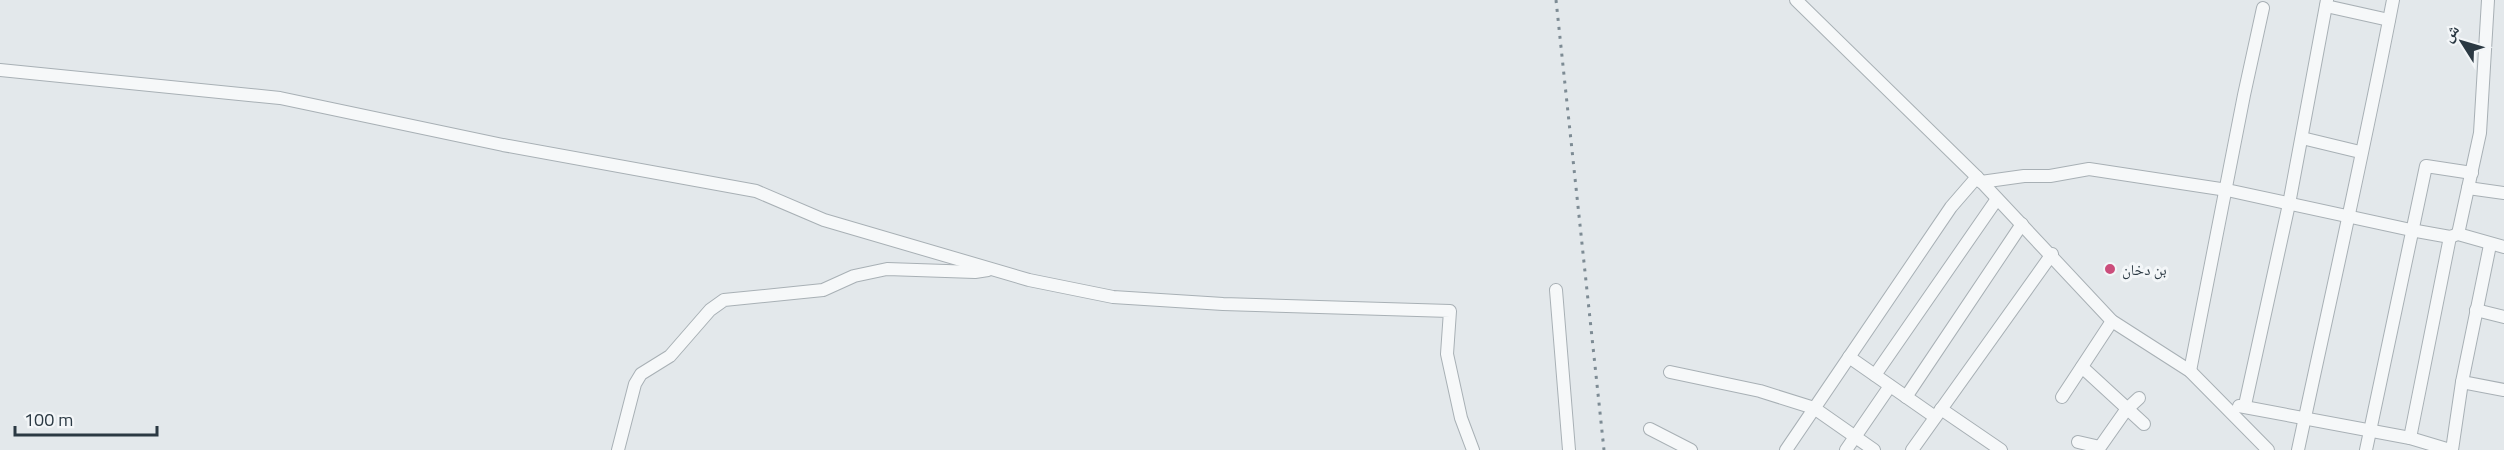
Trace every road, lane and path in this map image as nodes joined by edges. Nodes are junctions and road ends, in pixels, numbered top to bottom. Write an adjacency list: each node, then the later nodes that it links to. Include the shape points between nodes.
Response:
1 (1796, 0): 11 (street)
2 (2393, 0): 6 (street)
3 (2488, 0): 10 (street, via 2480,133)
4 (2327, 3): 6 (street); 8 (street)
5 (2263, 8): 13 (street)
6 (2389, 20): 9 (street)
7 (0, 70): 24 (street, via 280,98 503,145 756,191 824,220)
8 (2302, 138): 9 (street); 16 (street)
9 (2360, 152): 17 (street)
10 (2472, 173): 12 (street); 19 (street, via 2426,166)
11 (1979, 180): 13 (street, via 2050,176 2090,169); 15 (street); 29 (street, via 1951,207)
12 (2468, 188): 14 (street); 20 (street)
13 (2227, 189): 16 (street); 31 (street)
14 (2504, 194)
15 (1997, 199): 18 (street); 33 (street)
16 (2289, 204): 17 (street); 40 (street)
17 (2350, 216): 19 (street); 45 (street)
18 (2022, 224): 23 (street); 37 (street)
19 (2411, 230): 20 (street); 48 (street)
20 (2454, 235): 21 (street); 50 (street)
21 (2490, 245): 22 (street); 26 (street)
22 (2504, 247)
23 (2052, 254): 28 (street); 44 (street)
24 (992, 269): 54 (street, via 887,269 855,276 823,290 724,300 710,310 670,356 641,374); 55 (street, via 1113,297 1450,311 1447,354 1461,418)
25 (1556, 290): 56 (street)
26 (2476, 310): 27 (street); 34 (street)
27 (2504, 316)
28 (2112, 321): 30 (street); 31 (street)
29 (1849, 357): 33 (street); 41 (street)
30 (2082, 367): 38 (street); 43 (street)
31 (2190, 371): 42 (street)
32 (1670, 372): 41 (street, via 1760,391)
33 (1875, 375): 35 (street)
34 (2462, 382): 36 (street); 65 (street)
35 (1890, 386): 37 (street); 49 (street)
36 (2504, 390)
37 (1906, 397): 44 (street)
38 (2062, 397)
39 (2139, 398): 43 (street)
40 (2245, 405): 42 (street); 45 (street)
41 (1815, 408): 49 (street); 58 (street)
42 (2226, 408): 62 (street)
43 (2126, 410): 46 (street); 51 (street, via 2100,447)
44 (1938, 413): 53 (street); 61 (street)
45 (2305, 417): 48 (street); 63 (street)
46 (2144, 424)
47 (1650, 429): 52 (street)
48 (2370, 432): 50 (street); 64 (street)
49 (1855, 437): 59 (street); 60 (street)
50 (2410, 438): 65 (street)
51 (2078, 442)
52 (1677, 447): 57 (street)
53 (1917, 448)
54 (618, 450)
55 (1473, 450)
56 (1569, 450)
57 (1691, 450)
58 (1786, 450)
59 (1846, 450)
60 (1874, 450)
61 (2001, 450)
62 (2268, 450)
63 (2298, 450)
64 (2366, 450)
65 (2451, 450)

